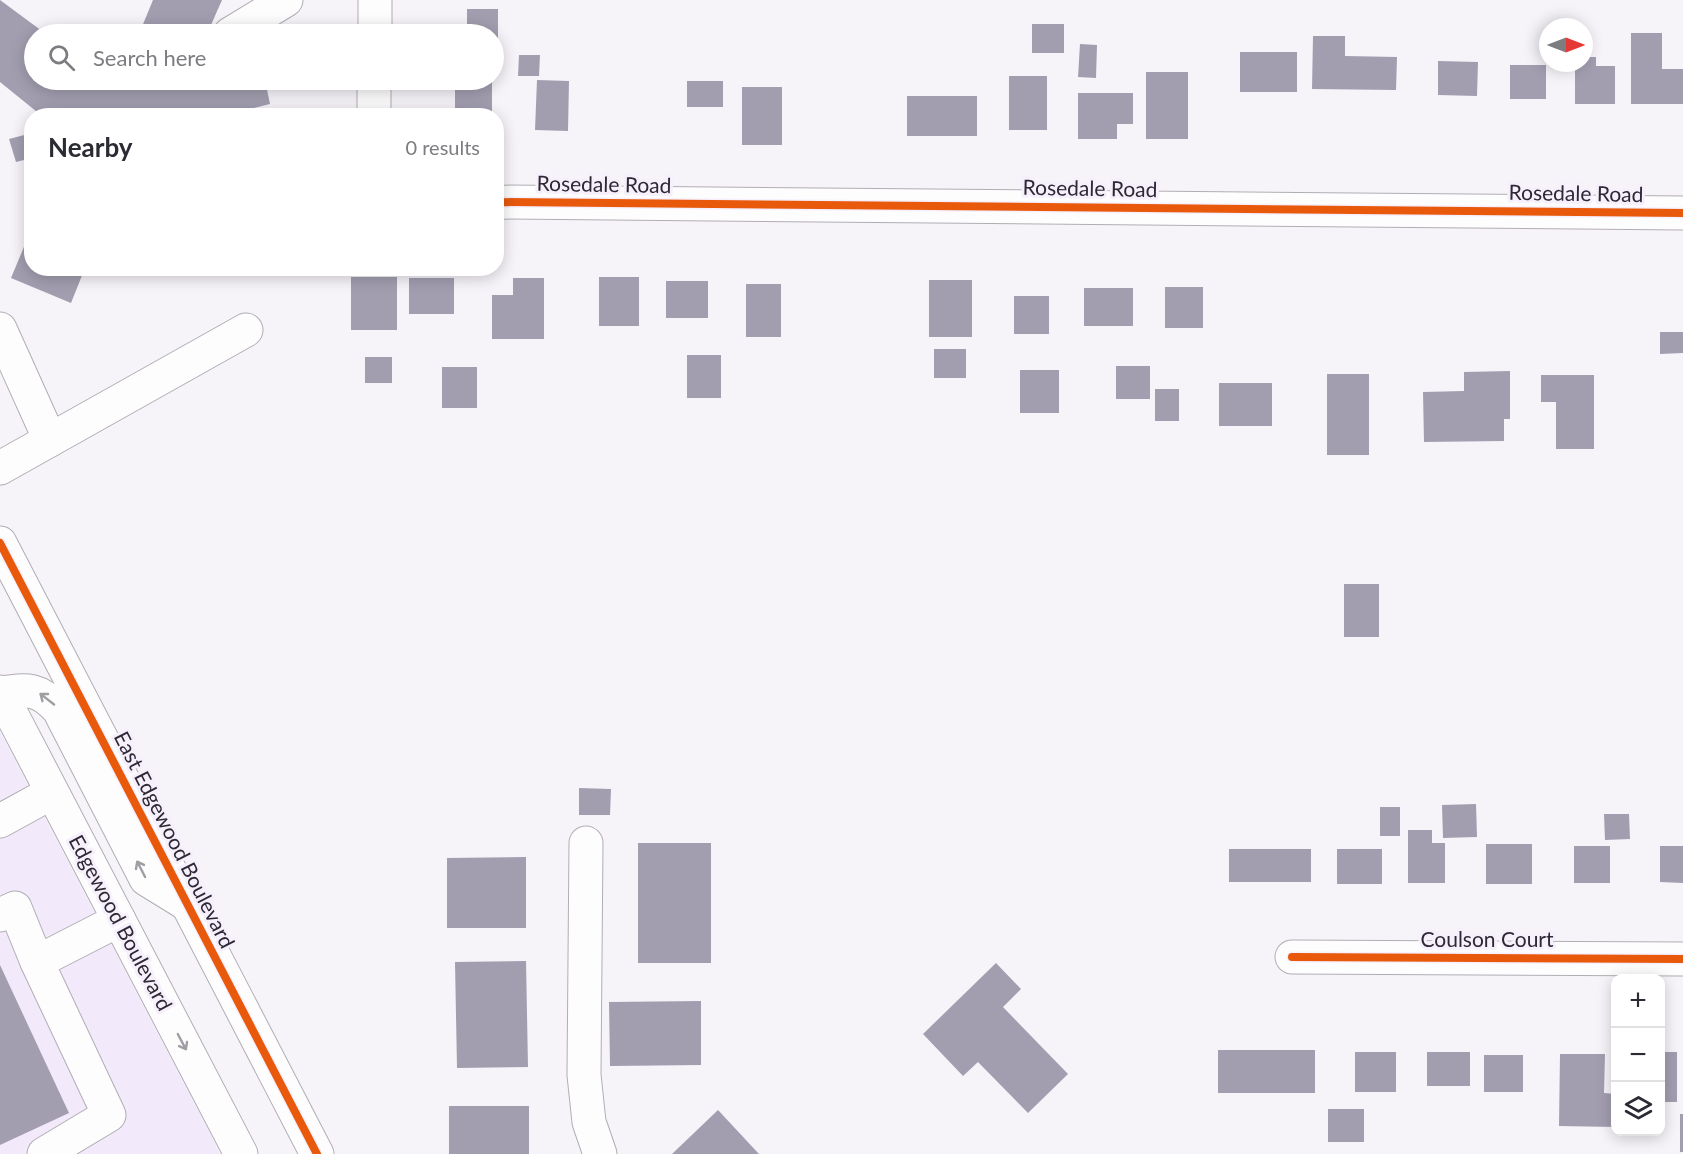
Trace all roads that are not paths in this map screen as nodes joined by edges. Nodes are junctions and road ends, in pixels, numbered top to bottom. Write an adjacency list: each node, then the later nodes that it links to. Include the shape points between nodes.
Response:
1 (286, 0): 3 (street)
2 (375, 0): 4 (street)
3 (246, 24)
4 (375, 24)
5 (374, 90): 6 (street)
6 (374, 108)
7 (504, 202): 8 (street, Rosedale Road)
8 (1683, 213)
9 (0, 329): 11 (street)
10 (246, 330): 11 (street)
11 (50, 440): 12 (street)
12 (0, 468)
13 (0, 543): 19 (street, East Edgewood Boulevard)
14 (0, 693): 15 (street, Edgewood Boulevard); 19 (street, one-way to 14, via 146,879 59,710 46,695 28,689)
15 (13, 745): 16 (street, Edgewood Boulevard)
16 (51, 793): 17 (street); 21 (street, Edgewood Boulevard)
17 (0, 821)
18 (586, 843): 28 (street, via 584,1075 589,1122)
19 (186, 904): 27 (street, East Edgewood Boulevard)
20 (0, 915): 24 (street, via 15,908)
21 (119, 920): 24 (street); 26 (street, Edgewood Boulevard, one-way to 26)
22 (1292, 957): 23 (street, Coulson Court)
23 (1683, 958)
24 (37, 962): 25 (street, via 109,1115)
25 (44, 1154)
26 (241, 1154)
27 (317, 1154)
28 (600, 1154)

